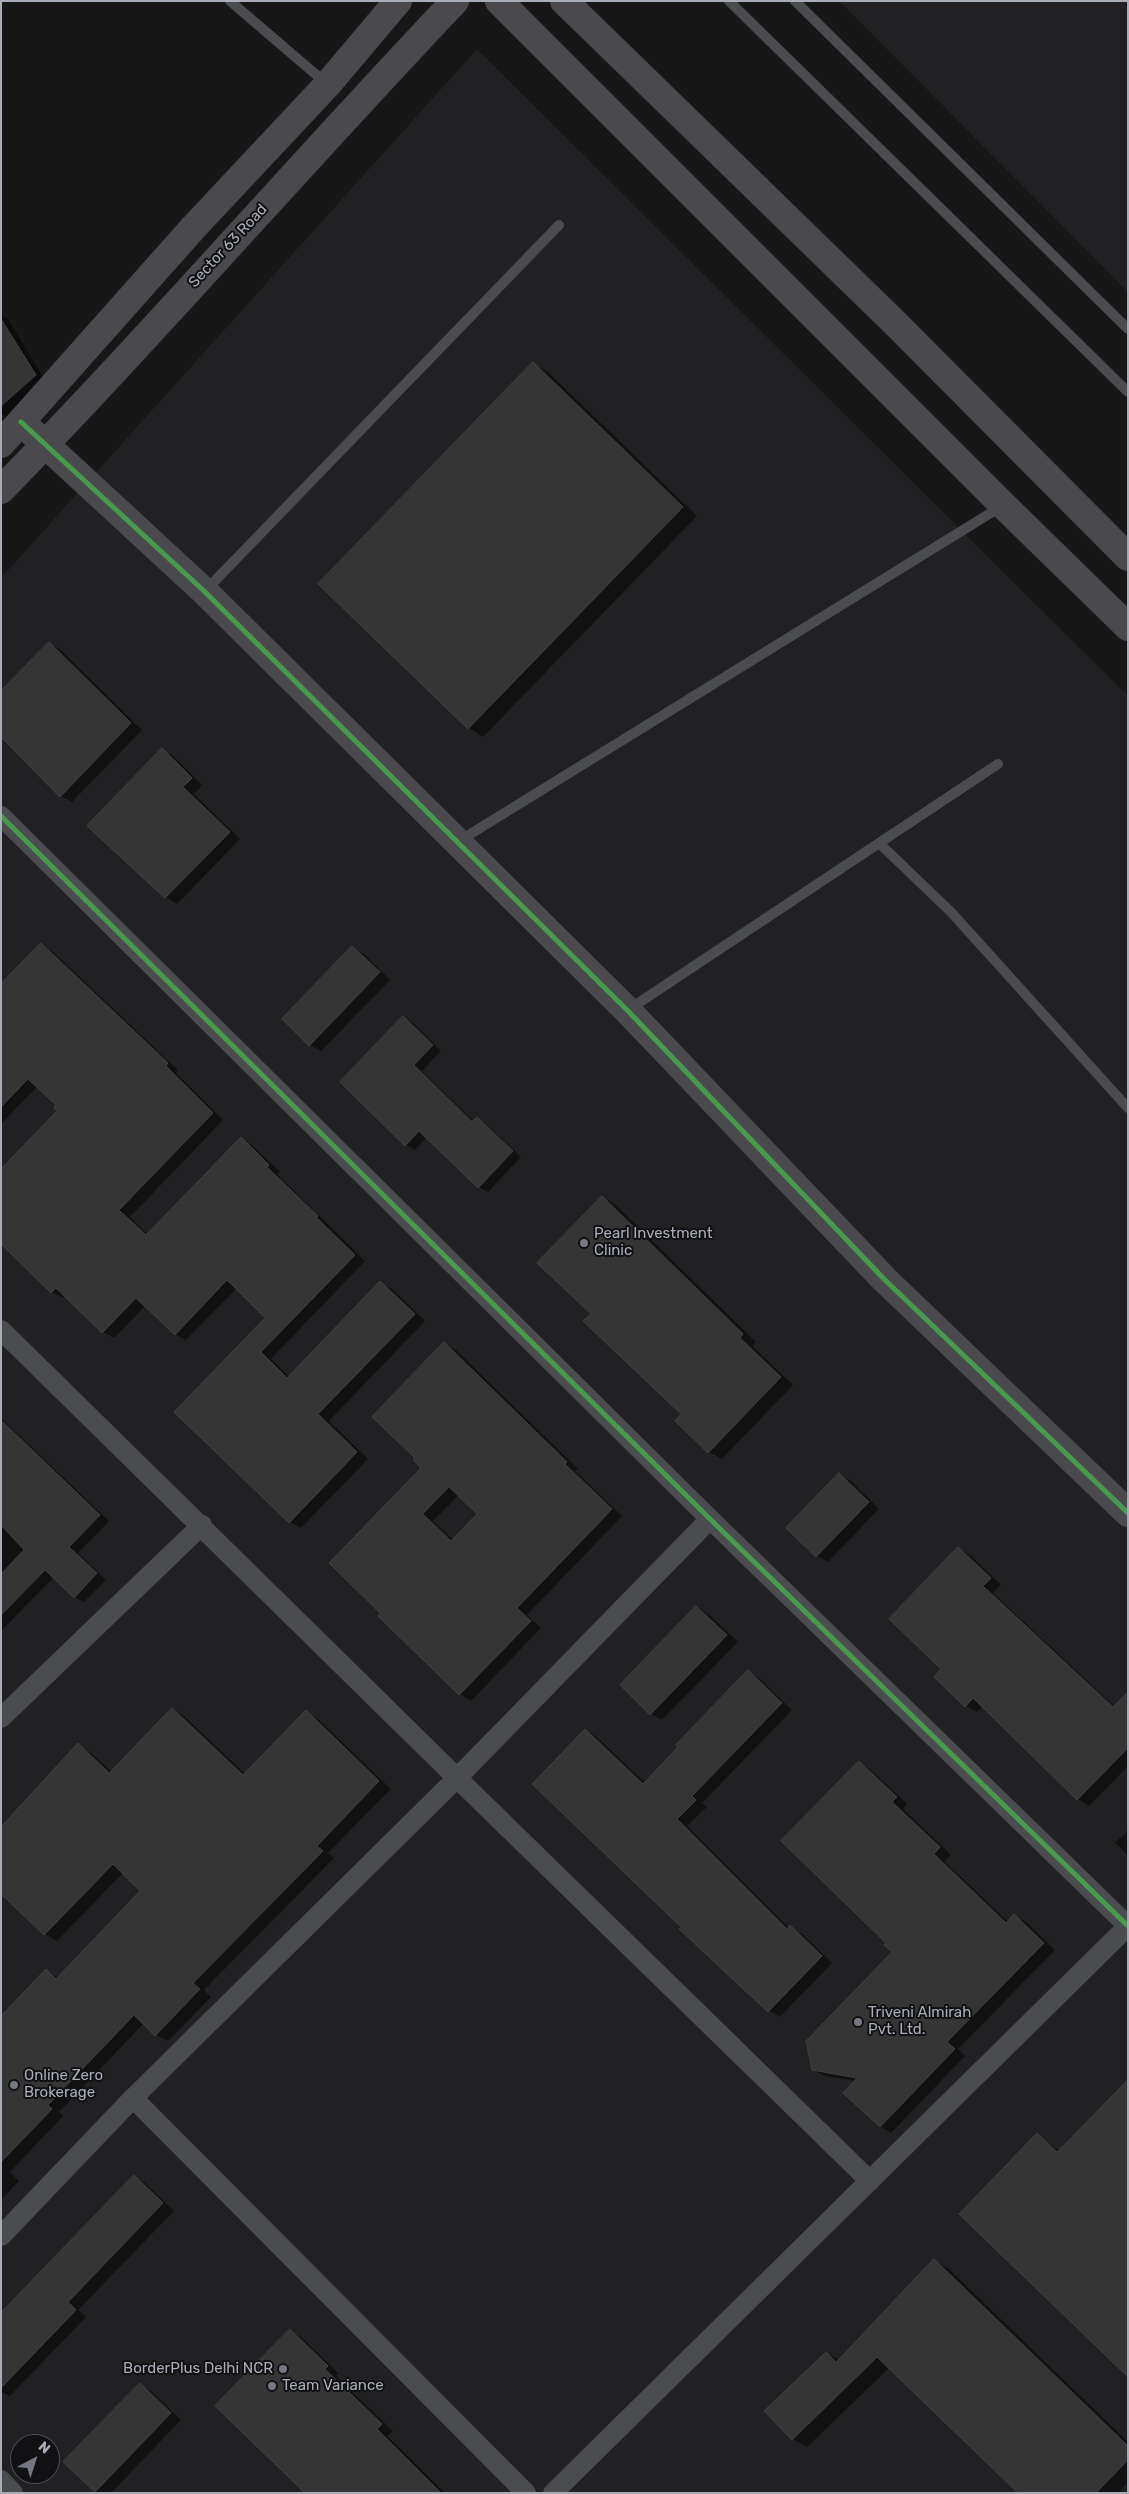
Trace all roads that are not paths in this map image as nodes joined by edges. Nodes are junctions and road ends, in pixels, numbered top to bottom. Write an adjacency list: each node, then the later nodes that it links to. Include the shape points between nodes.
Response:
1 (230, 1): 8 (lane)
2 (398, 1): 8 (street)
3 (455, 1): 14 (street, Sector 63 Road)
4 (498, 1): 16 (street)
5 (564, 1): 17 (street, via 894,322)
6 (729, 1): 11 (lane)
7 (796, 1): 10 (lane)
8 (328, 84): 12 (street, via 193,228)
9 (559, 226): 18 (lane)
10 (1128, 329)
11 (1128, 392)
12 (21, 422): 13 (street); 14 (street)
13 (1, 444)
14 (46, 444): 15 (street, Sector 63 Road); 18 (street)
15 (1, 490)
16 (1003, 506): 19 (street); 22 (lane)
17 (1128, 557)
18 (204, 591): 22 (street)
19 (1128, 627)
20 (998, 764): 23 (lane)
21 (1, 816): 28 (street)
22 (458, 842): 24 (street)
23 (879, 843): 24 (lane); 25 (lane, via 951,912)
24 (628, 1011): 27 (street, via 884,1279)
25 (1128, 1108)
26 (1, 1330): 29 (street)
27 (1128, 1513)
28 (710, 1519): 31 (street); 32 (street)
29 (202, 1525): 30 (street); 31 (street)
30 (1, 1718)
31 (457, 1778): 33 (street); 34 (street)
32 (1128, 1926): 34 (street)
33 (133, 2098): 35 (street); 38 (street)
34 (870, 2181): 39 (street)
35 (1, 2236)
36 (1, 2480): 37 (street)
37 (13, 2493)
38 (526, 2493)
39 (553, 2493)

